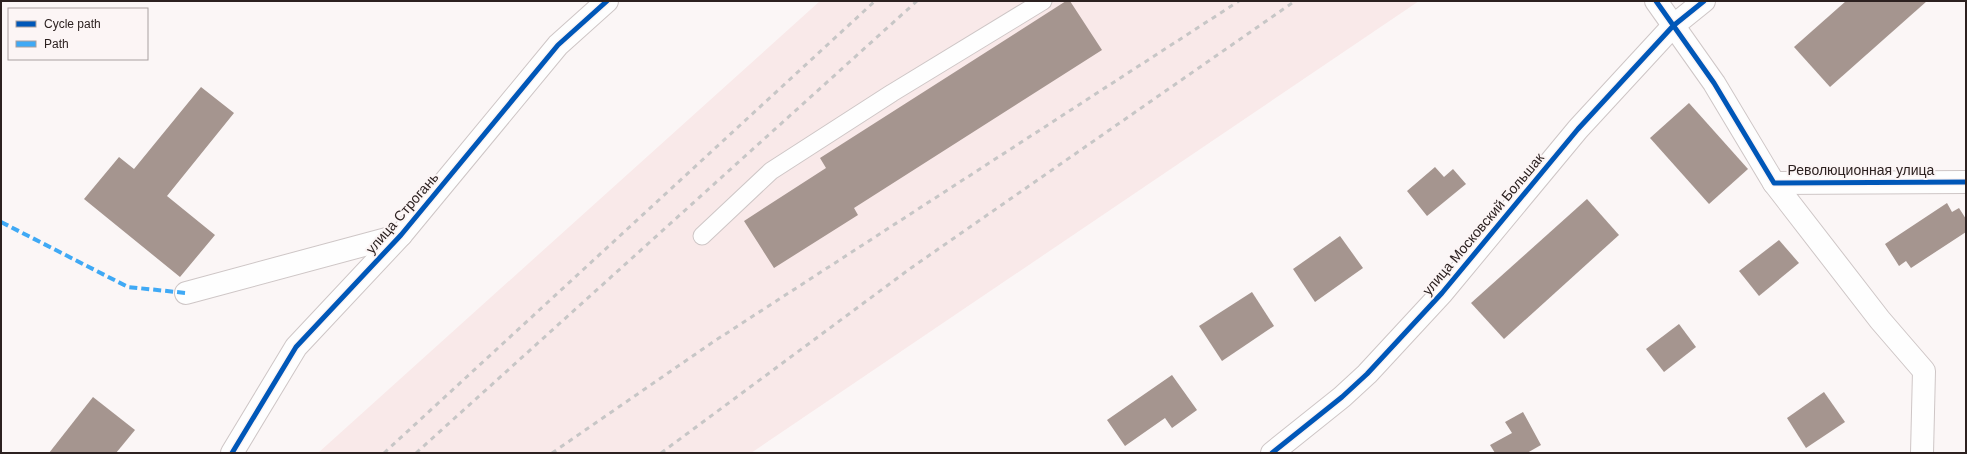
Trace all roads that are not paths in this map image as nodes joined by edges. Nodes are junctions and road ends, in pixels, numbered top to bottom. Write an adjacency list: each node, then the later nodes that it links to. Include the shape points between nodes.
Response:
1 (607, 1): 8 (street, улица Строгань, via 558,45)
2 (1044, 1): 9 (lane, via 892,93 771,171)
3 (1656, 1): 5 (street, Революционная улица)
4 (1704, 1): 5 (street, улица Московский Большак)
5 (1673, 26): 7 (street, Революционная улица, via 1714,83); 12 (street, улица Московский Большак, via 1578,129 1442,293 1367,374)
6 (1966, 182): 7 (street, Революционная улица)
7 (1774, 183): 13 (street, via 1880,320 1924,371)
8 (401, 235): 10 (street); 11 (street, улица Строгань, via 296,348)
9 (702, 236)
10 (186, 293)
11 (232, 453)
12 (1272, 453)
13 (1922, 453)

